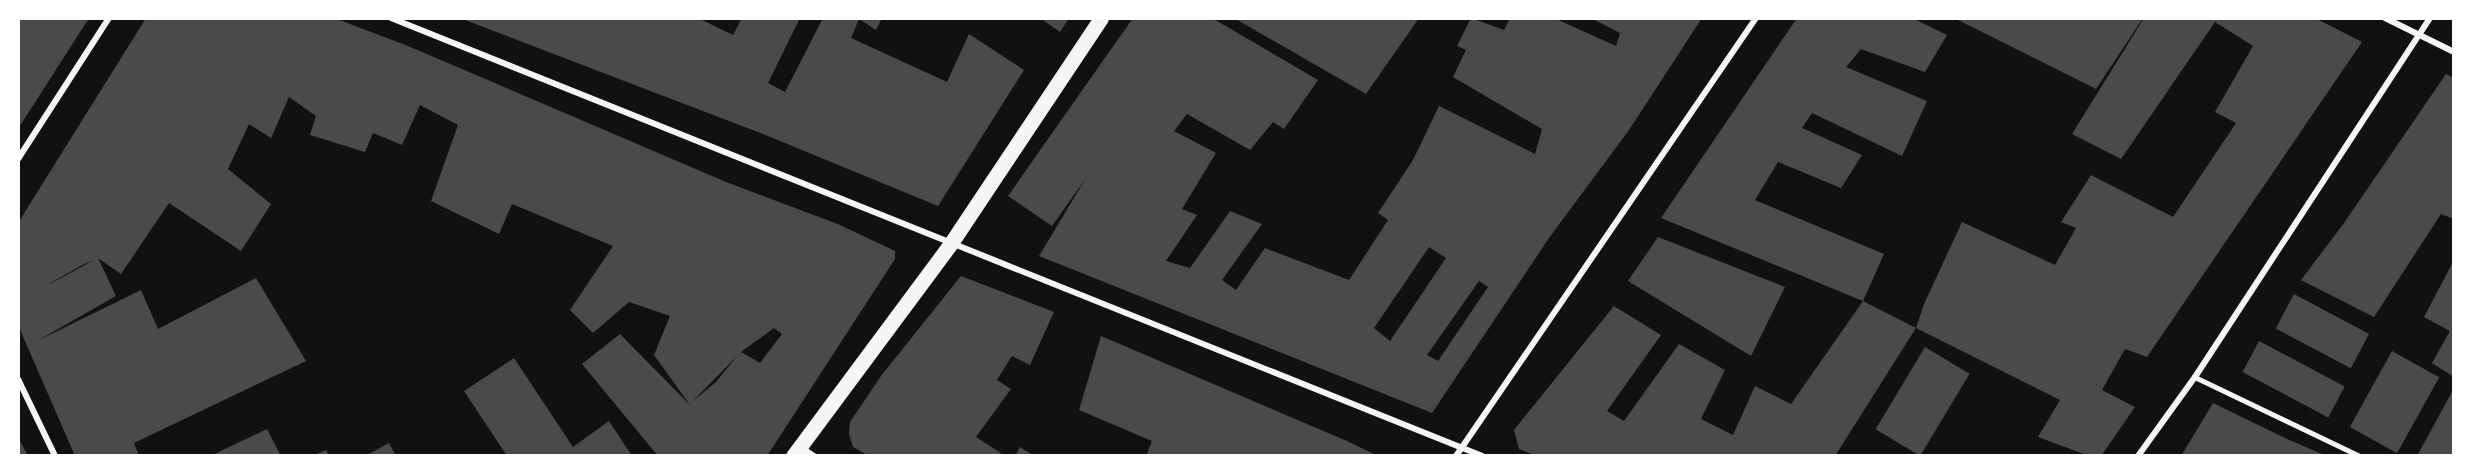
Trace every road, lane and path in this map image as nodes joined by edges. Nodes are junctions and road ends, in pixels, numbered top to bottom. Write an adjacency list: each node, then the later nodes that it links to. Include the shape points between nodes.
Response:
1 (109, 18): 9 (street)
2 (391, 18): 10 (street)
3 (1101, 18): 10 (main road)
4 (1756, 18): 13 (street)
5 (2385, 18): 7 (street)
6 (2430, 18): 7 (street)
7 (2419, 34): 8 (street); 11 (street)
8 (2454, 52)
9 (18, 159)
10 (951, 243): 13 (street); 14 (main road)
11 (2195, 377): 19 (street); 20 (lane)
12 (18, 379): 15 (street)
13 (1462, 448): 17 (street); 18 (street)
14 (796, 452): 16 (street)
15 (56, 456)
16 (814, 456)
17 (1456, 456)
18 (1482, 456)
19 (2138, 456)
20 (2360, 456)

